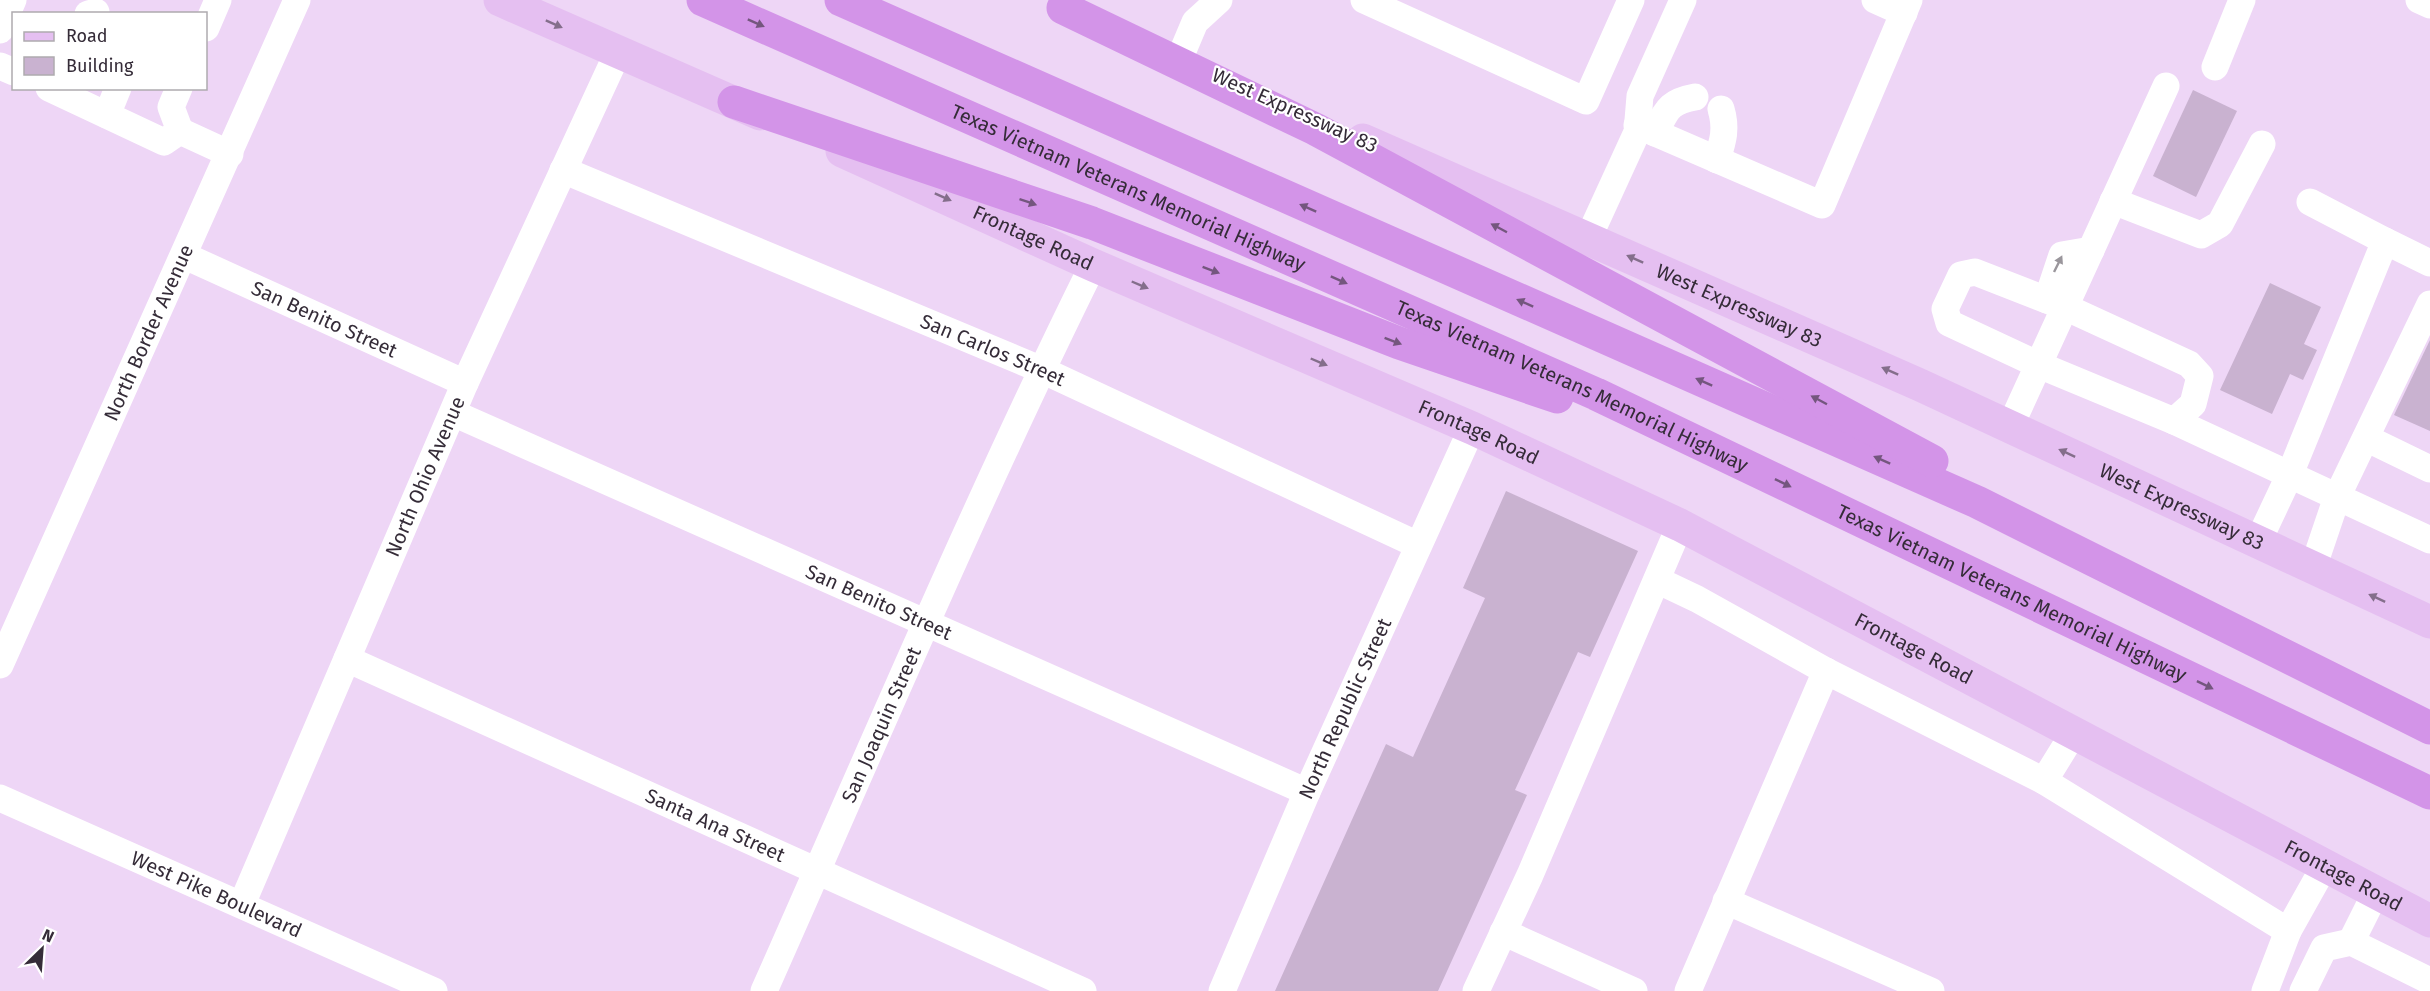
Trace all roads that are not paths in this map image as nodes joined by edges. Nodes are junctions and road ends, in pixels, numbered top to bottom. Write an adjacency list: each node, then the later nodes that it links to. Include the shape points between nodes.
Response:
1 (218, 0): 17 (street)
2 (297, 0): 31 (street, North Border Avenue)
3 (500, 0): 18 (main road, Frontage Road, one-way to 18)
4 (703, 0): 51 (highway, Texas Vietnam Veterans Memorial Highway, one-way to 51, via 1575,384)
5 (841, 0): 66 (highway, one-way to 5, via 1977,502)
6 (1219, 0): 16 (street)
7 (1364, 0): 8 (street, via 1586,101)
8 (1632, 0)
9 (1683, 0): 28 (street, via 1640,96)
10 (1875, 0): 15 (street)
11 (2242, 0): 20 (street)
12 (2419, 0): 14 (street)
13 (1054, 4): 19 (main road, West Expressway 83); 66 (highway, one-way to 13, via 1315,129)
14 (2430, 5)
15 (1906, 6): 32 (street, via 1822,205)
16 (1194, 11): 19 (street)
17 (207, 26)
18 (618, 52): 26 (main road, Frontage Road); 33 (street, North Ohio Avenue)
19 (1179, 60): 36 (main road, West Expressway 83)
20 (2215, 67)
21 (2166, 86): 34 (street)
22 (65, 90): 24 (street)
23 (178, 90): 29 (street, via 171,107)
24 (112, 96): 29 (street, via 164,142)
25 (1695, 97): 28 (street, via 1678,100)
26 (734, 102): 40 (main road, Frontage Road, one-way to 40); 51 (highway, one-way to 51, via 1092,223 1400,343)
27 (1721, 109): 32 (street, via 1725,136)
28 (1646, 129): 32 (street); 36 (street)
29 (180, 131): 31 (street)
30 (2262, 144): 34 (street, via 2220,224 2201,235)
31 (230, 153): 38 (street, North Border Avenue)
32 (1717, 160)
33 (563, 170): 44 (street, San Carlos Street); 45 (street, North Ohio Avenue)
34 (2113, 201): 41 (street, via 2091,250)
35 (2310, 202): 37 (street)
36 (1588, 239): 48 (main road, West Expressway 83, one-way to 36)
37 (2385, 242): 39 (street); 53 (street)
38 (185, 256): 45 (street, San Benito Street); 64 (street, North Border Avenue)
39 (2430, 263)
40 (1093, 265): 44 (street, San Joaquin Street); 49 (main road, Frontage Road, one-way to 49)
41 (2056, 304): 43 (street); 43 (street, via 1975,272 1961,275 1945,309 1949,323); 47 (street, via 2189,364 2200,376 2193,404)
42 (2430, 304): 50 (street)
43 (2038, 364): 47 (street); 48 (street)
44 (1042, 370): 58 (street, San Carlos Street); 62 (street, San Joaquin Street)
45 (465, 382): 46 (street, North Ohio Avenue)
46 (453, 413): 62 (street, San Benito Street); 63 (street, North Ohio Avenue)
47 (2174, 421): 53 (street)
48 (2010, 427): 57 (main road, West Expressway 83, one-way to 48)
49 (1472, 428): 55 (main road, Frontage Road); 58 (street, North Republic Street)
50 (2366, 438): 52 (street); 54 (street)
51 (1723, 454): 71 (highway, Texas Vietnam Veterans Memorial Highway, one-way to 71)
52 (2430, 469)
53 (2290, 474): 54 (street); 57 (street)
54 (2337, 497): 56 (street); 59 (street)
55 (1680, 525): 60 (street); 68 (main road, Frontage Road)
56 (2430, 540)
57 (2258, 542): 59 (main road, West Expressway 83)
58 (1418, 545): 70 (street, North Republic Street)
59 (2313, 568): 61 (main road, West Expressway 83, one-way to 59)
60 (1657, 580): 65 (street); 81 (street)
61 (2430, 622)
62 (926, 624): 70 (street, San Benito Street); 74 (street, San Joaquin Street)
63 (347, 659): 74 (street, Santa Ana Street); 77 (street, North Ohio Avenue)
64 (0, 665)
65 (1826, 671): 69 (street); 76 (street)
66 (2388, 707): 67 (highway)
67 (2430, 728)
68 (2073, 734): 69 (street); 73 (main road, Frontage Road)
69 (2043, 781): 80 (street)
70 (1307, 792): 88 (street, North Republic Street)
71 (2430, 793)
72 (0, 798): 77 (street, West Pike Boulevard)
73 (2325, 865): 75 (main road, Frontage Road); 80 (street)
74 (818, 870): 86 (street, San Joaquin Street); 87 (street, Santa Ana Street)
75 (2384, 897): 78 (main road); 79 (main road, Frontage Road); 82 (street)
76 (1726, 901): 84 (street); 91 (street)
77 (242, 904): 85 (street, West Pike Boulevard)
78 (2430, 906)
79 (2430, 921)
80 (2288, 931): 92 (street)
81 (1503, 932): 89 (street); 90 (street)
82 (2351, 942): 83 (street); 93 (street, via 2324,948)
83 (2430, 981)
84 (1690, 990)
85 (434, 991)
86 (764, 991)
87 (1083, 991)
88 (1222, 991)
89 (1476, 991)
90 (1634, 991)
91 (1931, 991)
92 (2265, 991)
93 (2303, 991)
94 (2318, 991): 95 (street, via 2331,963 2351,957)
95 (2421, 991)

